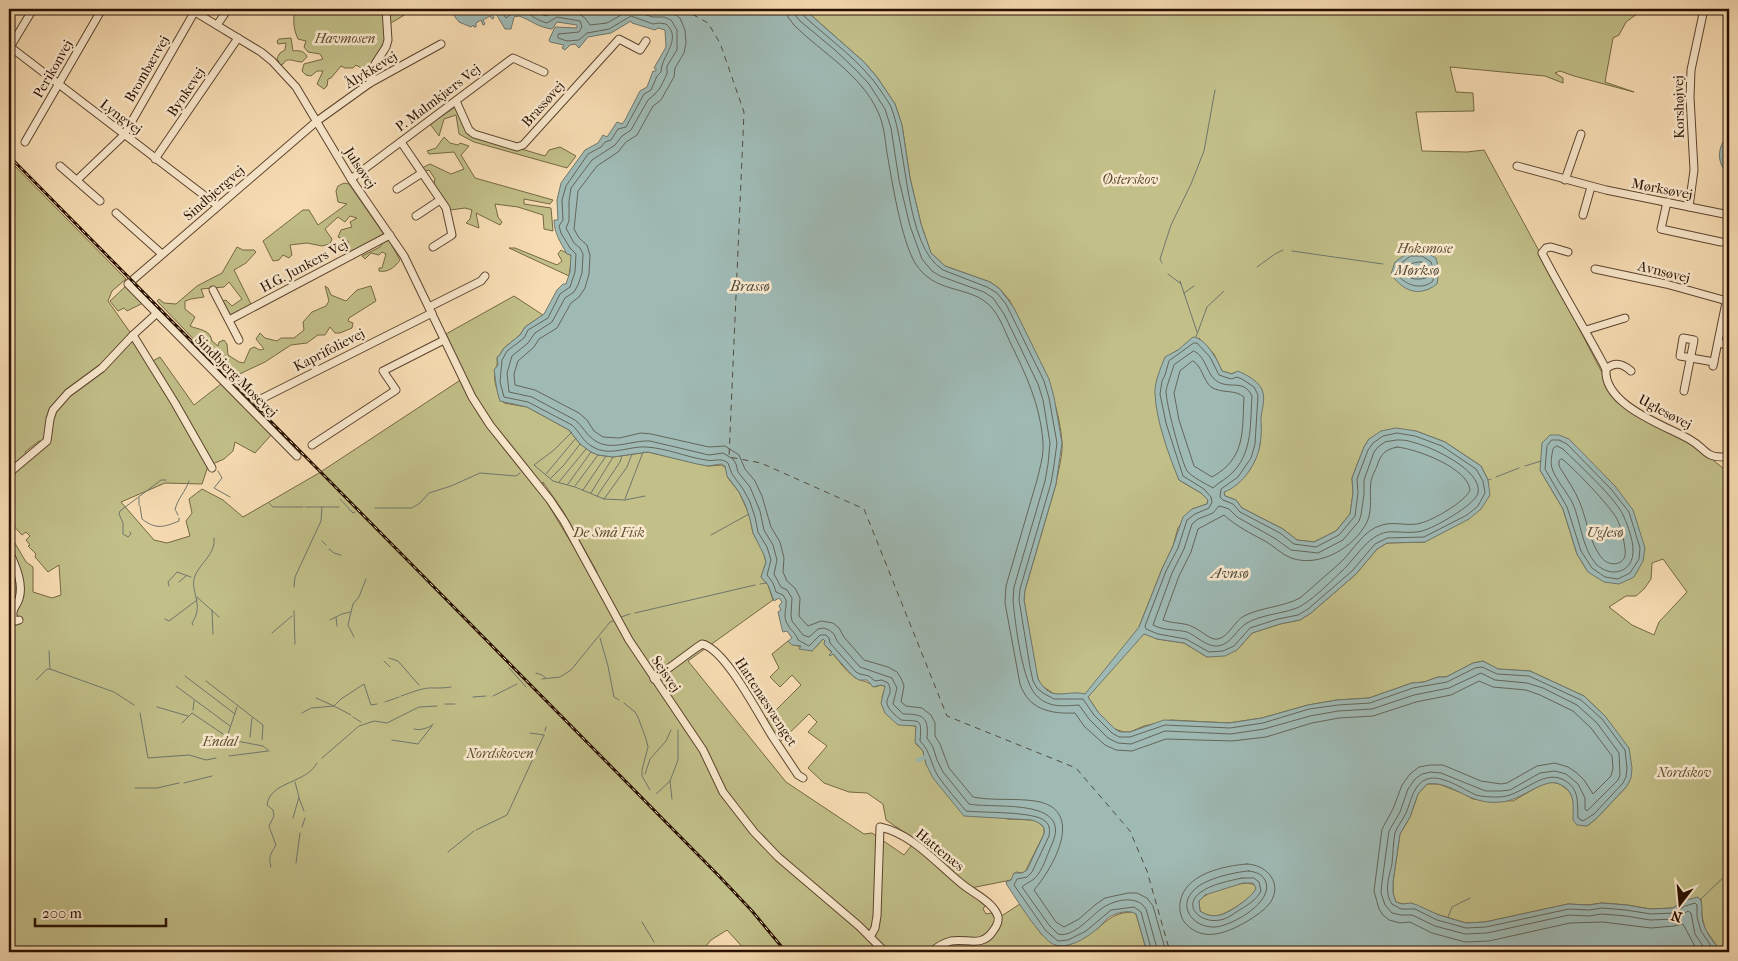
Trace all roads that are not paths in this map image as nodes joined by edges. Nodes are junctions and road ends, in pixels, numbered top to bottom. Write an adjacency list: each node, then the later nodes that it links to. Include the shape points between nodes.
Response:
1 (33, 9): 11 (street)
2 (102, 9): 14 (street, Perikonvej)
3 (228, 9): 7 (street)
4 (386, 9): 13 (street, via 388,40 375,64)
5 (1704, 9): 34 (street, Korshøjvej, via 1691,70 1694,170)
6 (192, 10): 7 (street, Julsøvej); 18 (street, Brombærvej)
7 (217, 25): 8 (street, Julsøvej)
8 (238, 38): 16 (street, Julsøvej, via 272,61 290,80); 21 (street, Bynkevej)
9 (646, 41): 15 (street, Brassøvej, via 640,50 619,40 523,145 517,147 474,134)
10 (441, 44): 13 (street, Ålykkevej)
11 (9, 48): 14 (street, Lyngvej)
12 (544, 72): 15 (street, P. Malmkjærs Vej, via 513,58)
13 (370, 83): 16 (street, Ålykkevej)
14 (59, 86): 18 (street, Lyngvej); 19 (street, Perikonvej)
15 (456, 101): 20 (street, P. Malmkjærs Vej)
16 (317, 122): 25 (street, Julsøvej); 33 (street, Sindbjergvej)
17 (1580, 134): 27 (street)
18 (124, 135): 21 (street, Lyngvej); 26 (street, Brombærvej)
19 (25, 142)
20 (401, 142): 24 (street); 25 (street, P. Malmkjærs Vej)
21 (155, 159): 33 (street, Lyngvej)
22 (60, 166): 26 (street)
23 (1517, 166): 27 (street, Mørksøvej)
24 (422, 173): 29 (street); 30 (street)
25 (351, 179): 39 (street, Julsøvej)
26 (77, 180): 31 (street)
27 (1565, 180): 28 (street, Mørksøvej)
28 (1591, 187): 32 (street, Mørksøvej); 36 (street)
29 (396, 190)
30 (440, 200): 38 (street); 41 (street, via 446,208 452,235)
31 (100, 201)
32 (1667, 202): 34 (street, Mørksøvej); 40 (street, via 1661,229)
33 (218, 206): 43 (street, Sindbjergvej)
34 (1689, 206): 37 (street, Mørksøvej)
35 (116, 213): 43 (street)
36 (1583, 215)
37 (1729, 215)
38 (416, 216)
39 (390, 236): 50 (street, Julsøvej, via 404,256); 53 (street, H.G. Junkers Vej)
40 (1721, 242)
41 (433, 247)
42 (1568, 252): 54 (street, Uglesøvej, via 1551,247 1542,253)
43 (162, 254): 46 (street, Sindbjergvej)
44 (1595, 269): 49 (street, Avnsøvej)
45 (485, 276): 50 (street)
46 (128, 284): 51 (street, Sindbjerg Mosevej)
47 (1729, 288): 49 (street)
48 (214, 290): 53 (street)
49 (1726, 301): 58 (street)
50 (430, 310): 57 (street, Julsøvej); 63 (street, Kaprifolievej, via 263,398 258,399)
51 (156, 314): 55 (street); 66 (street, Sindbjerg Mosevej)
52 (1625, 318): 54 (street)
53 (229, 320): 56 (street)
54 (1586, 330): 60 (street, Uglesøvej)
55 (133, 336): 68 (street); 69 (street, via 102,368 68,393 53,410 43,445)
56 (239, 340)
57 (444, 340): 62 (street, Julsøvej); 65 (street, via 383,371 396,390)
58 (1718, 343): 59 (street); 64 (street, via 1714,365 1690,358)
59 (1729, 345)
60 (1606, 369): 61 (street, via 1619,364); 67 (street, Uglesøvej, via 1605,374 1617,396 1631,409 1691,440 1709,455)
61 (1631, 371)
62 (463, 380): 72 (street, Sejsvej, via 490,425 564,521 628,640)
63 (241, 384)
64 (1684, 391)
65 (312, 445)
66 (297, 456)
67 (1729, 457)
68 (212, 468)
69 (9, 473)
70 (9, 551): 71 (street, via 18,571 19,599 12,610 13,618)
71 (19, 620)
72 (654, 679): 73 (street, Hattenæsvænget, via 702,644 706,645 728,667 773,739); 74 (street, Sejsvej, via 703,750 723,792 740,815 778,857)
73 (803, 778)
74 (870, 937): 75 (street, Sejsvej); 76 (street, Hattenæs, via 877,916 880,827 903,836 925,851 994,908 998,915 994,930 984,940 951,941)
75 (885, 952)
76 (931, 952)

